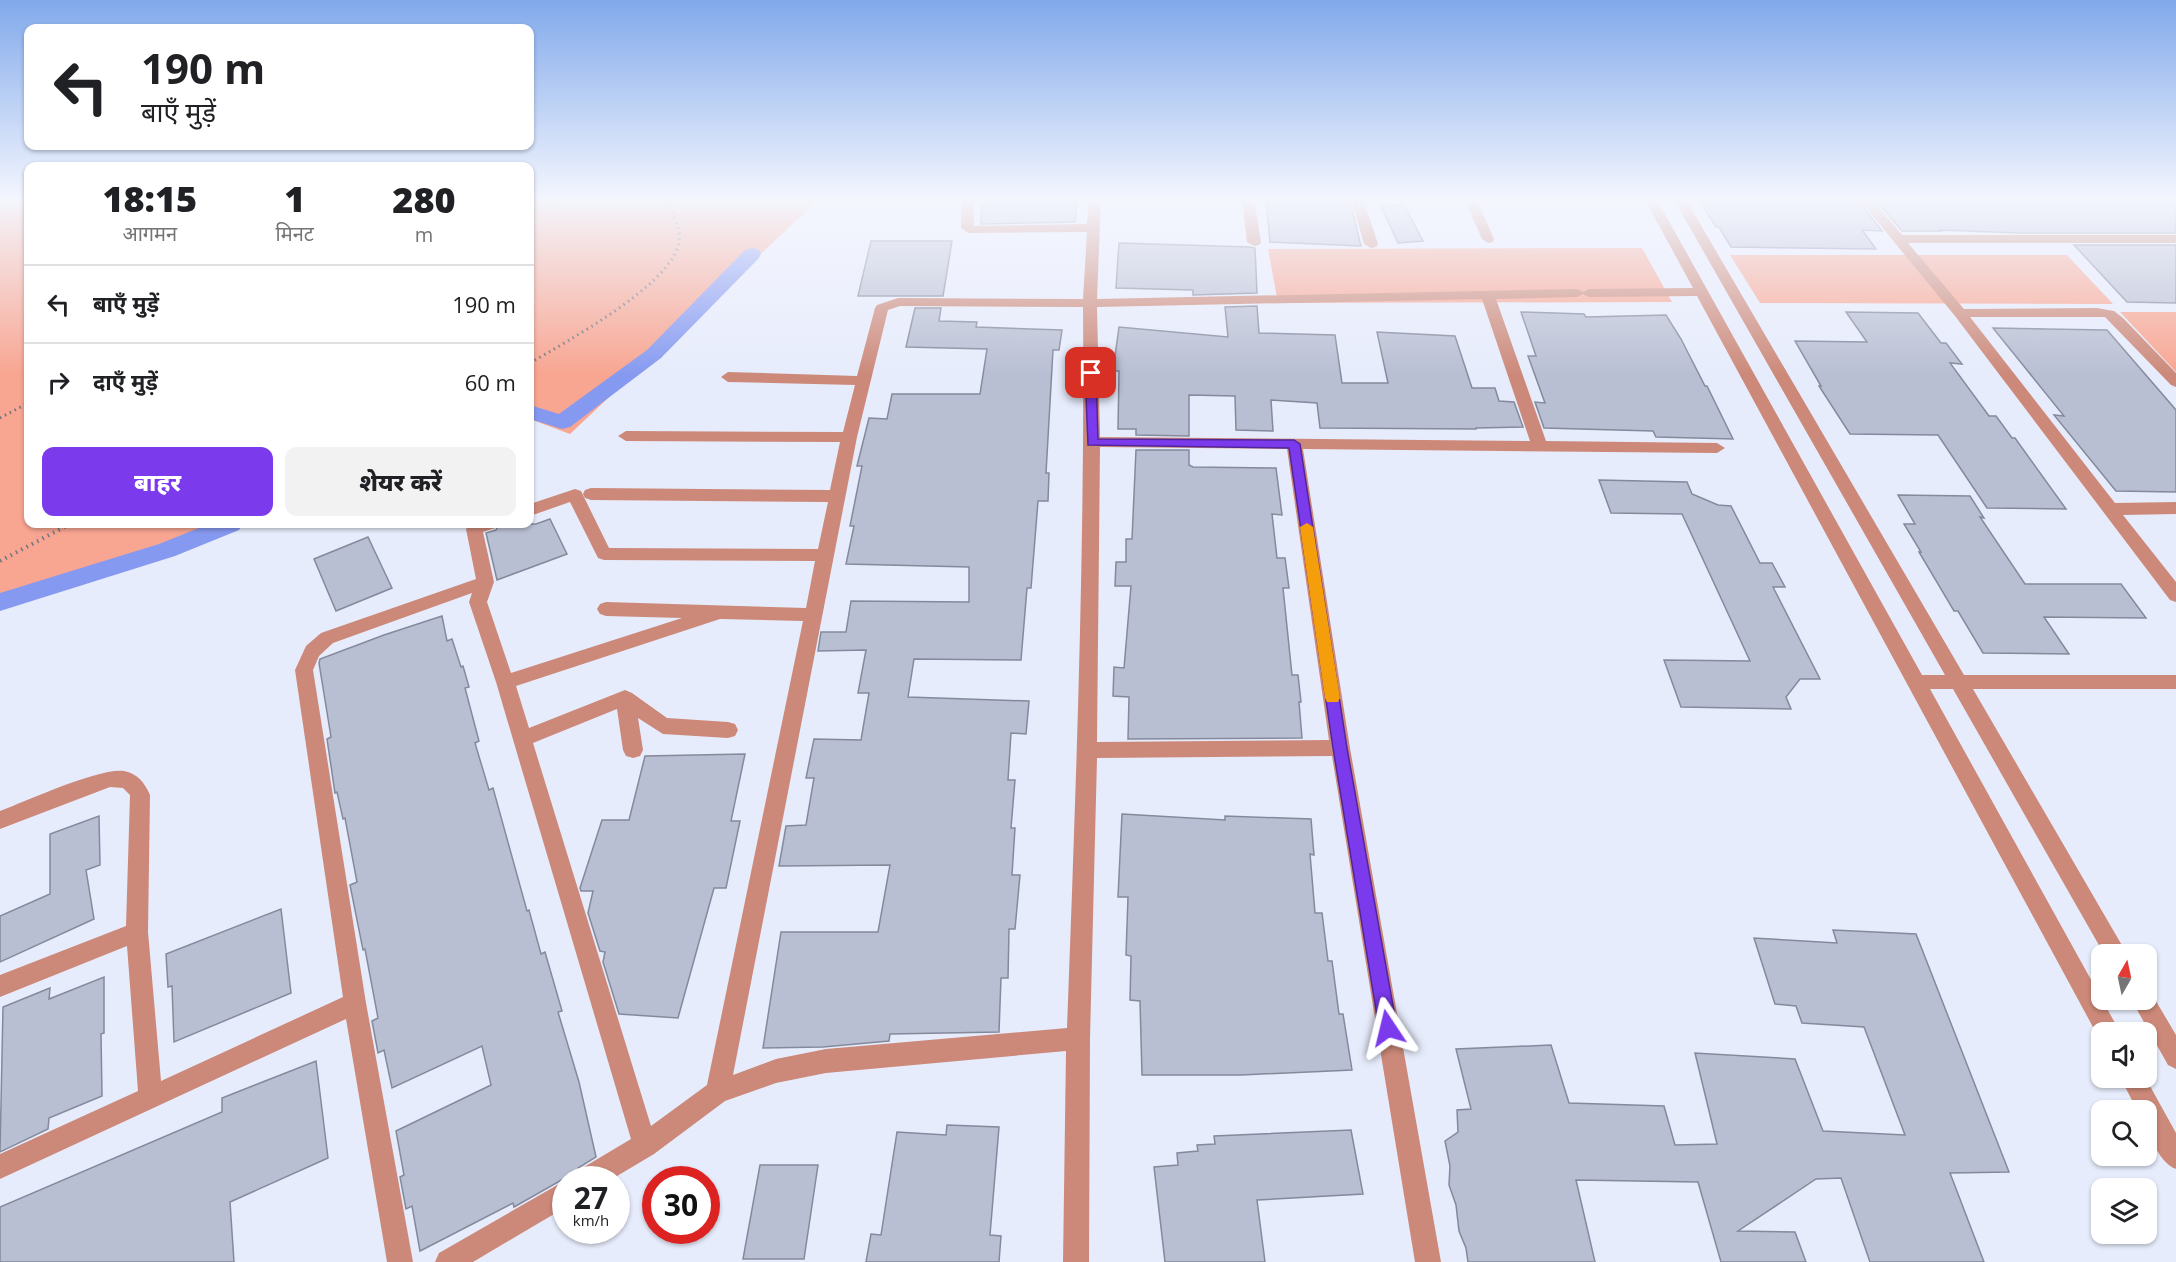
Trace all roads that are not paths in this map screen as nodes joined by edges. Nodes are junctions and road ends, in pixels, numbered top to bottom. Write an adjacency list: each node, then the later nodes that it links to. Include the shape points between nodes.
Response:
1 (1092, 257): 7 (street)
2 (1682, 257): 5 (street)
3 (1713, 257): 32 (street)
4 (1913, 257): 8 (street)
5 (1701, 292): 6 (street); 31 (street)
6 (1487, 294): 7 (street); 16 (street)
7 (1090, 303): 10 (street, via 888,304 879,315); 14 (street)
8 (1960, 313): 11 (street, via 2109,314); 22 (street)
9 (728, 377): 10 (street)
10 (863, 381): 13 (street)
11 (2176, 382)
12 (626, 436): 13 (street)
13 (849, 436): 19 (street)
14 (1092, 442): 15 (street); 39 (street)
15 (1294, 444): 16 (street); 37 (street)
16 (1540, 446): 17 (street)
17 (1717, 448)
18 (591, 494): 19 (street)
19 (837, 496): 24 (street)
20 (2176, 508): 22 (street)
21 (534, 509): 24 (street, via 575,495 604,554)
22 (2110, 509): 26 (street)
23 (477, 528): 25 (street, via 474,529)
24 (825, 555): 29 (street)
25 (486, 582): 30 (street, via 478,602); 44 (street, via 327,638 307,657 304,670)
26 (2176, 595)
27 (606, 609): 28 (street)
28 (720, 612): 29 (street); 30 (street)
29 (813, 615): 50 (street)
30 (505, 682): 36 (street)
31 (1916, 682): 32 (street); 46 (street)
32 (1959, 682): 33 (street); 42 (street)
33 (2176, 682)
34 (624, 698): 35 (street, via 663,726); 36 (street); 38 (street)
35 (728, 730)
36 (522, 739): 52 (street)
37 (1340, 748): 39 (street); 60 (street)
38 (633, 750)
39 (1087, 750): 47 (street)
40 (0, 820): 41 (street, via 110,779 126,779 136,785 140,795)
41 (137, 932): 43 (street); 51 (street)
42 (2110, 944)
43 (0, 986)
44 (355, 1003): 51 (street); 57 (street)
45 (2148, 1010): 48 (street)
46 (2103, 1022)
47 (1078, 1038): 50 (street, via 826,1061 776,1071); 59 (street)
48 (2176, 1057)
49 (2138, 1088): 53 (street)
50 (718, 1092): 52 (street)
51 (150, 1098): 55 (street)
52 (645, 1145): 54 (street)
53 (2176, 1157)
54 (610, 1166)
55 (0, 1167)
56 (552, 1200): 58 (street)
57 (400, 1262)
58 (448, 1262)
59 (1077, 1262)
60 (1428, 1262)

